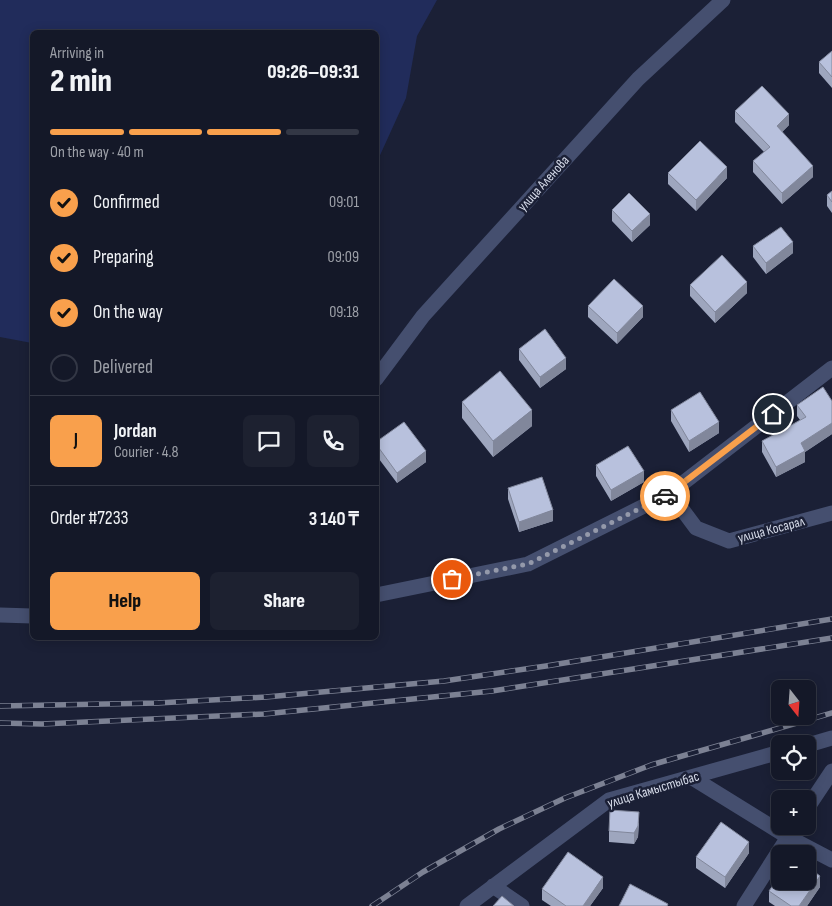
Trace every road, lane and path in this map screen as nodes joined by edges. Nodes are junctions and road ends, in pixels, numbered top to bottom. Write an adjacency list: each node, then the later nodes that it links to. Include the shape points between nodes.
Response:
1 (723, 0): 3 (street, улица Аленова, via 638,79 423,316)
2 (832, 368): 4 (street)
3 (379, 375)
4 (670, 493): 5 (street, улица Косарал, via 696,528 729,541); 6 (street, via 528,564)
5 (832, 512)
6 (379, 594)
7 (0, 615): 8 (street)
8 (30, 616)
9 (832, 738): 10 (street)
10 (816, 743)
11 (771, 755): 13 (street, улица Камыстыбас)
12 (832, 770): 14 (street)
13 (691, 777): 15 (street); 19 (street, улица Камыстыбас, via 609,800)
14 (816, 795)
15 (771, 820)
16 (788, 835): 22 (street)
17 (797, 835): 18 (street)
18 (832, 860)
19 (493, 886): 20 (street, улица Камыстыбас); 21 (street)
20 (467, 906)
21 (522, 906)
22 (744, 906)

